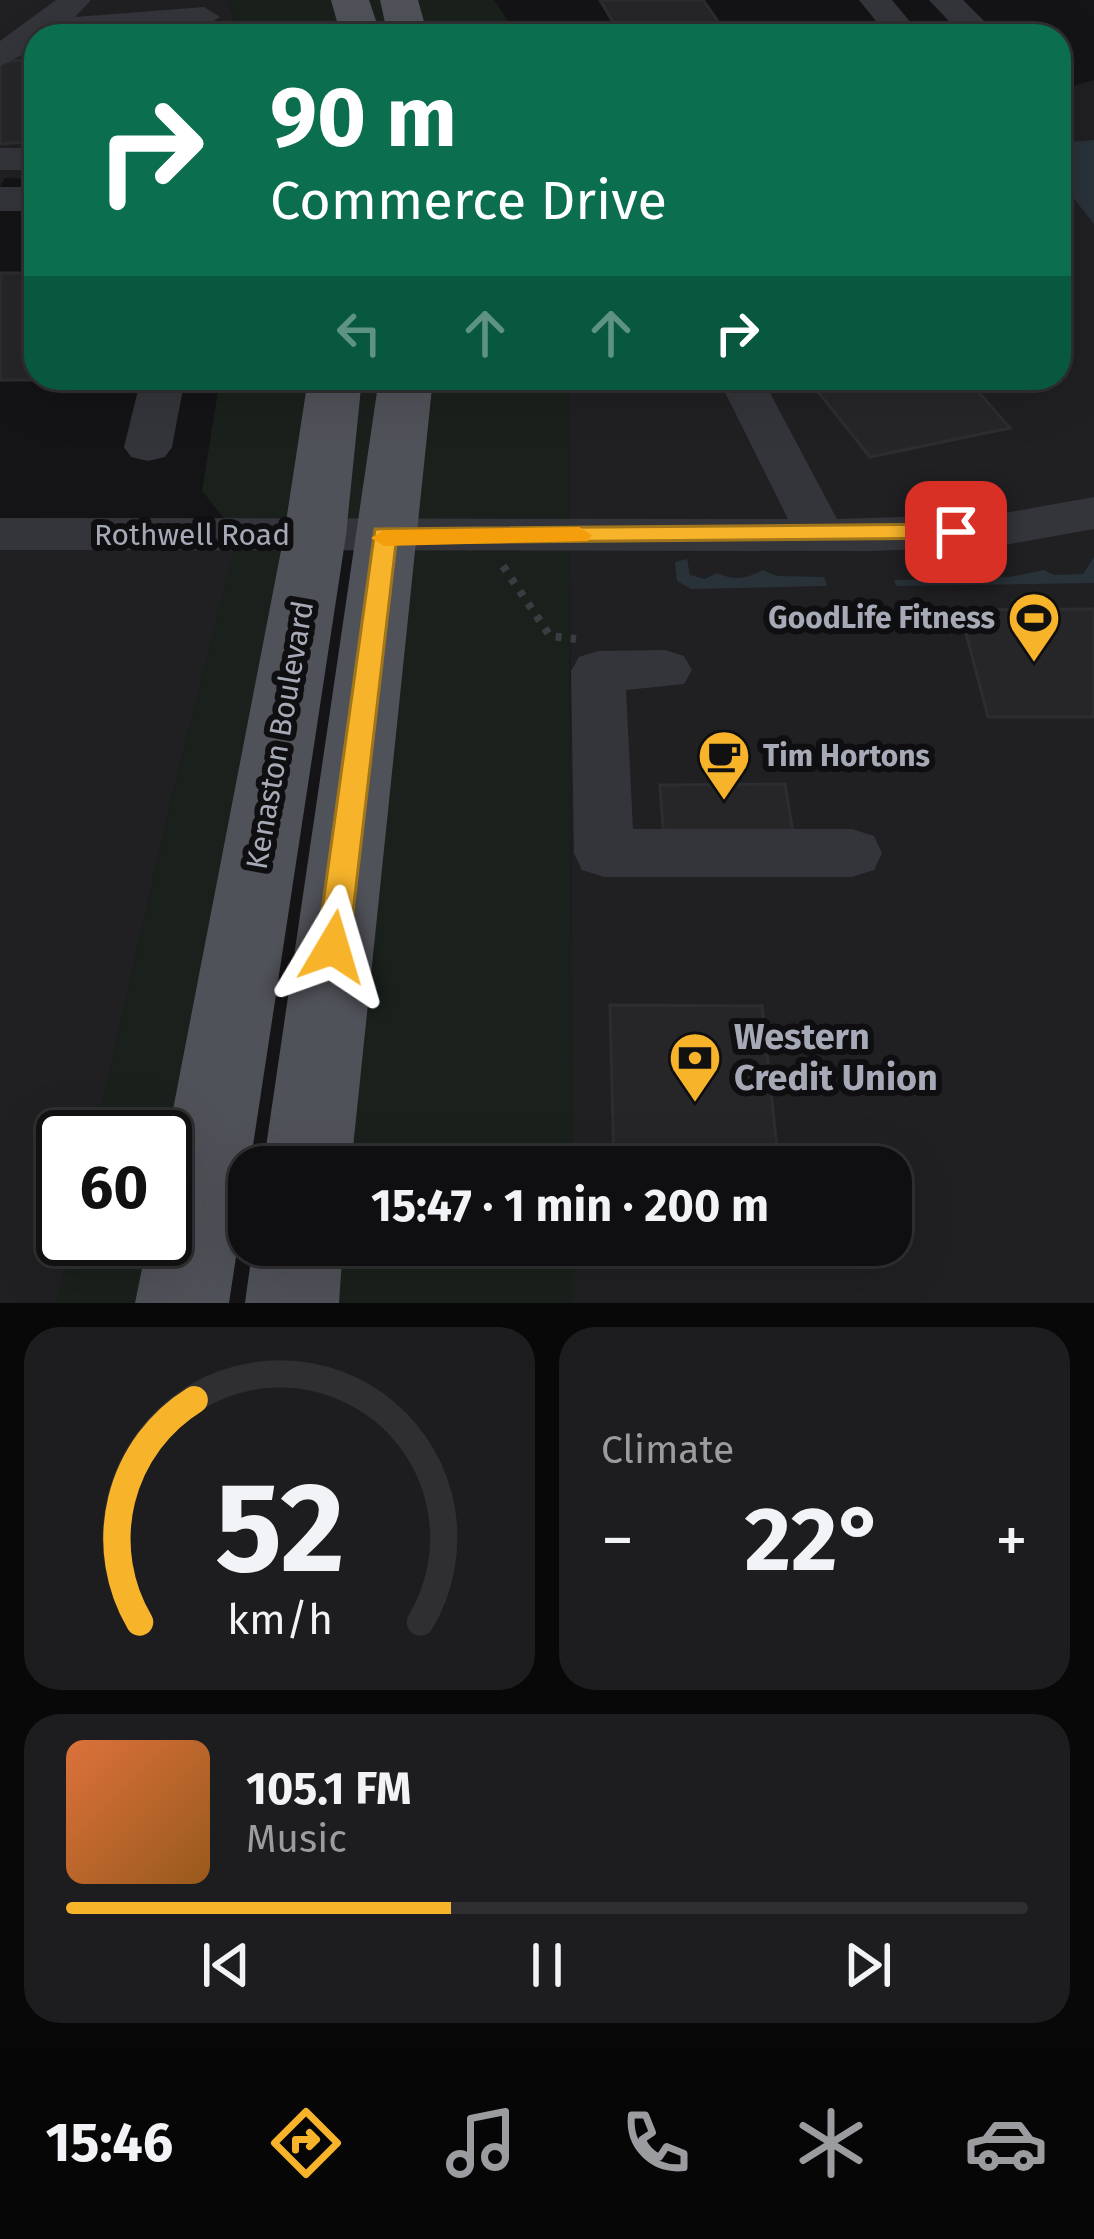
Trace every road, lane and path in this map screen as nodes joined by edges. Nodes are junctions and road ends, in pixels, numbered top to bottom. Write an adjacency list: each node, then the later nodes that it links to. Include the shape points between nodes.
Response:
1 (75, 0): 6 (street)
2 (144, 0): 7 (street)
3 (875, 0): 8 (street)
4 (945, 0): 9 (street)
5 (204, 18): 7 (street)
6 (49, 24)
7 (112, 24)
8 (895, 24)
9 (970, 24)
10 (160, 390): 14 (street)
11 (336, 390): 17 (main road, Kenaston Boulevard)
12 (402, 390): 17 (main road, Kenaston Boulevard)
13 (746, 390): 18 (street)
14 (148, 447)
15 (1094, 513): 18 (street, Rothwell Road, via 999,530)
16 (0, 534): 17 (street, Rothwell Road)
17 (350, 535): 18 (street, Rothwell Road); 23 (main road, Kenaston Boulevard); 25 (main road, Kenaston Boulevard)
18 (820, 535)
19 (502, 565): 20 (path, via 550,636)
20 (579, 639)
21 (664, 670): 22 (street, via 598,671 604,854)
22 (852, 853)
23 (308, 1146)
24 (296, 1266): 26 (main road)
25 (182, 1303)
26 (292, 1303)

